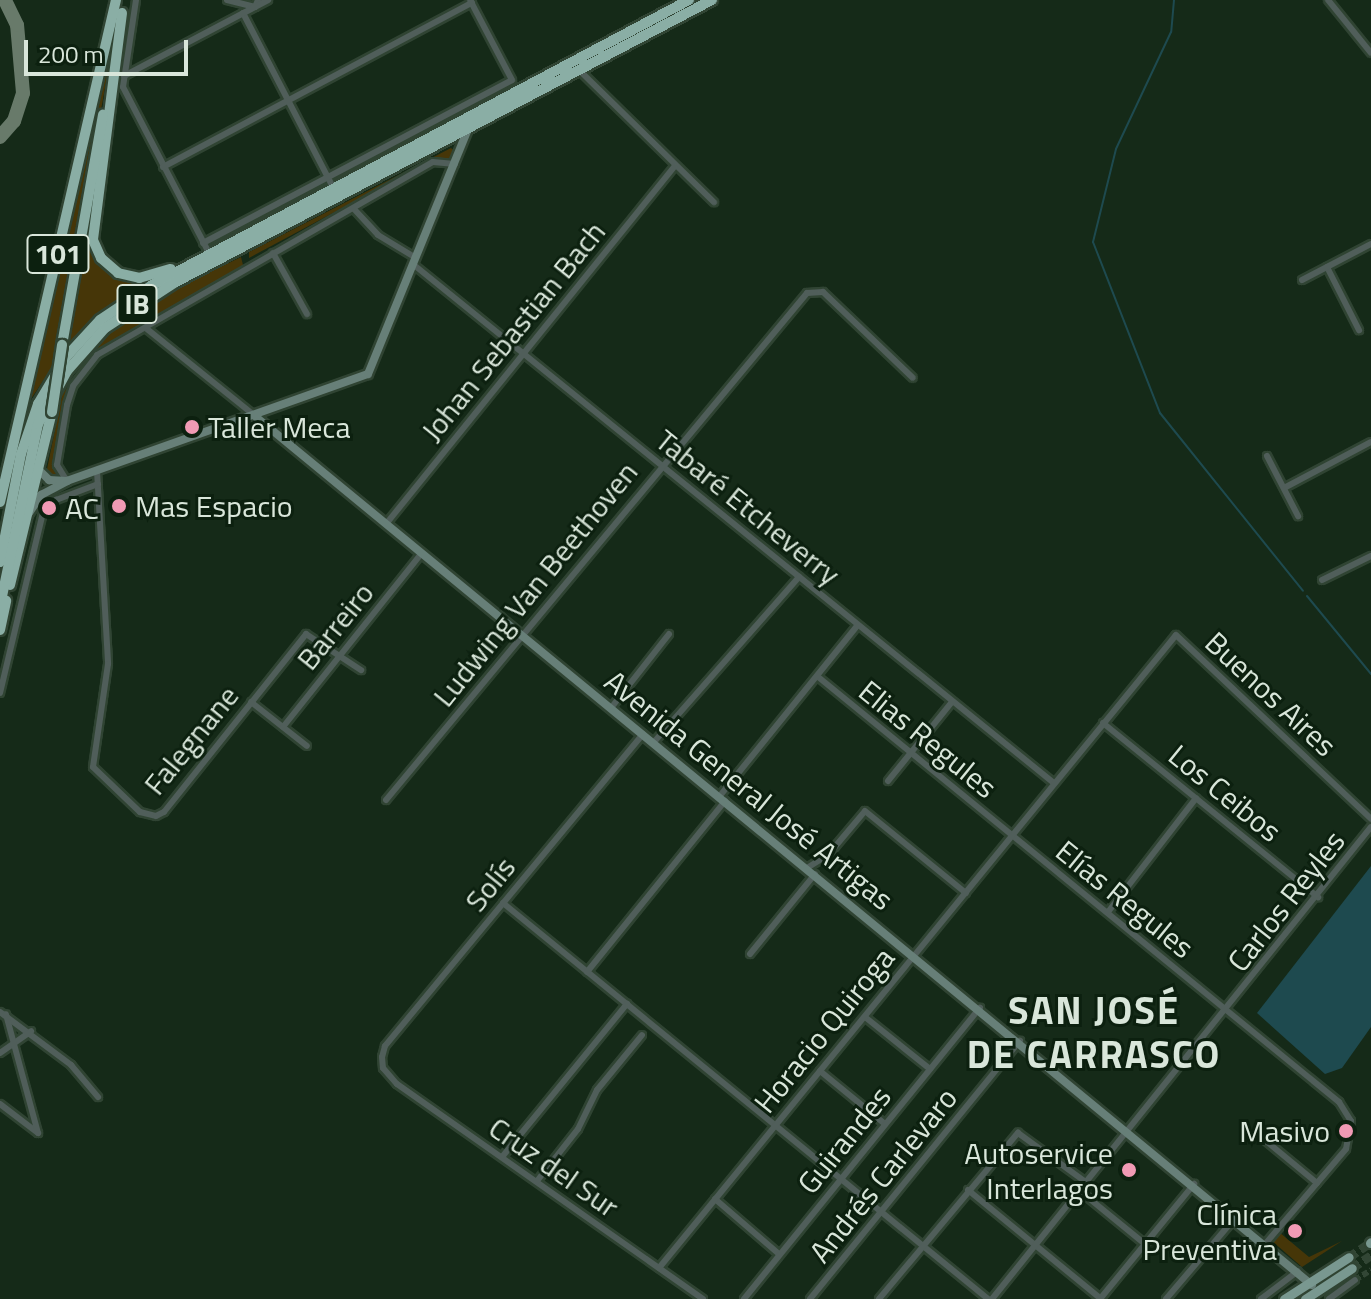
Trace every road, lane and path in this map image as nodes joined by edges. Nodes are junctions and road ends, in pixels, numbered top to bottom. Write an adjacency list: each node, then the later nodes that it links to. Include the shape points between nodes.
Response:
1 (116, 0): 51 (highway, 101)
2 (124, 0): 11 (highway, 101)
3 (136, 0): 15 (street)
4 (227, 0): 10 (street)
5 (268, 0): 10 (street)
6 (689, 0): 17 (highway, IB)
7 (712, 0): 14 (highway, IB)
8 (1328, 0): 13 (street)
9 (471, 2): 16 (street); 24 (street, via 512,80)
10 (256, 4): 12 (street)
11 (122, 13): 32 (highway, via 92,222 95,247 111,269 139,278); 46 (highway, 101, bridge)
12 (243, 13): 15 (street); 16 (street)
13 (1371, 53)
14 (579, 70): 18 (highway, IB); 22 (street)
15 (124, 76): 23 (street, via 123,87)
16 (287, 99): 23 (street); 24 (street)
17 (472, 115): 18 (street); 25 (highway, IB)
18 (468, 129): 19 (highway, IB); 20 (street)
19 (440, 144): 20 (street, via 453,145); 30 (highway, IB)
20 (459, 153): 21 (street)
21 (455, 164): 27 (street, via 433,162); 33 (street)
22 (675, 166): 26 (street); 40 (street, Johan Sebastian Bach)
23 (163, 167): 28 (street)
24 (329, 179): 25 (street); 28 (street)
25 (334, 189): 32 (highway, IB)
26 (714, 202)
27 (354, 209): 31 (street); 33 (street, Tabaré Etcheverry, via 378,235)
28 (203, 243): 32 (street)
29 (1371, 244): 35 (street)
30 (240, 248): 34 (street); 60 (highway, IB, via 119,316 67,371 46,405 29,455)
31 (273, 253): 34 (street); 37 (street)
32 (208, 256): 57 (highway, IB, via 118,306 59,367 27,433)
33 (415, 261): 40 (street, Tabaré Etcheverry); 42 (street, via 368,374)
34 (249, 266): 38 (street)
35 (1327, 267): 36 (street); 39 (street)
36 (1302, 280)
37 (307, 314)
38 (147, 329): 42 (street, Avenida General José Artigas); 48 (street, via 97,355 73,386 57,465)
39 (1359, 330)
40 (525, 353): 45 (street, Tabaré Etcheverry); 54 (street, Johan Sebastian Bach)
41 (913, 378): 45 (street, Ludwing Van Beethoven, via 814,289)
42 (256, 417): 47 (street); 54 (street, Avenida General José Artigas)
43 (1371, 442): 50 (street)
44 (1267, 456): 50 (street)
45 (662, 465): 58 (street, Tabaré Etcheverry); 64 (street, Ludwing Van Beethoven)
46 (40, 471): 48 (street, via 49,480); 52 (highway, 101)
47 (97, 471): 48 (street); 49 (street, Falegnane)
48 (67, 481): 52 (street, via 41,495)
49 (98, 484): 69 (street, via 56,500 43,512); 70 (street, Falegnane, via 108,664 94,755 97,775 140,812 156,816)
50 (1284, 488): 53 (street)
51 (0, 502)
52 (29, 514): 62 (highway, 101)
53 (1298, 516)
54 (386, 524): 55 (street, Avenida General José Artigas)
55 (422, 553): 64 (street, Avenida General José Artigas); 66 (street, Barreiro)
56 (1371, 556): 59 (street)
57 (0, 562)
58 (799, 577): 61 (street, Tabaré Etcheverry); 76 (street)
59 (1322, 580)
60 (0, 606)
61 (858, 625): 68 (street); 71 (street, Tabaré Etcheverry)
62 (0, 630)
63 (669, 634): 72 (street)
64 (521, 635): 72 (street, Avenida General José Artigas); 83 (street, Ludwing Van Beethoven)
65 (1176, 635): 73 (street, Horacio Quiroga); 84 (street, Buenos Aires)
66 (341, 653): 67 (street, Falegnane); 70 (street, Falegnane, via 306,634); 74 (street, Barreiro)
67 (361, 670)
68 (817, 676): 78 (street, Elias Regules); 82 (street)
69 (0, 693)
70 (251, 702): 74 (street)
71 (952, 702): 78 (street); 80 (street, Tabaré Etcheverry)
72 (611, 708): 75 (street, Avenida General José Artigas)
73 (1103, 723): 80 (street, Horacio Quiroga); 81 (street, Los Ceibos)
74 (283, 727): 77 (street)
75 (643, 734): 76 (street, Avenida General José Artigas); 90 (street, Solís)
76 (654, 742): 82 (street, Avenida General José Artigas)
77 (307, 746)
78 (910, 755): 79 (street); 86 (street, Elias Regules)
79 (888, 781)
80 (1054, 783): 86 (street, Horacio Quiroga)
81 (1196, 798): 89 (street, Los Ceibos); 91 (street)
82 (722, 799): 87 (street, Avenida General José Artigas); 94 (street)
83 (386, 800)
84 (1371, 819)
85 (1371, 827): 89 (street, Carlos Reyles)
86 (1011, 835): 88 (street, Horacio Quiroga); 91 (street, Elías Regules)
87 (811, 871): 88 (street, via 865,811); 92 (street); 93 (street, Avenida General José Artigas)
88 (966, 893): 93 (street, Horacio Quiroga)
89 (1318, 897): 97 (street, Carlos Reyles)
90 (503, 903): 94 (street); 105 (street, Solís, via 385,1046)
91 (1108, 912): 97 (street, Elías Regules)
92 (750, 954)
93 (915, 955): 96 (street, Avenida General José Artigas); 99 (street, Horacio Quiroga)
94 (587, 972): 95 (street)
95 (627, 1004): 111 (street); 114 (street)
96 (980, 1008): 102 (street, Avenida General José Artigas); 106 (street, Guirandes)
97 (1226, 1010): 112 (street, Carlos Reyles); 118 (street, Elías Regules, via 1339,1102 1351,1125 1346,1149)
98 (3, 1013): 100 (street); 103 (street)
99 (865, 1017): 106 (street); 107 (street, Horacio Quiroga)
100 (31, 1031): 103 (street); 108 (street)
101 (642, 1035): 116 (street, via 597,1090 578,1129)
102 (1020, 1041): 112 (street, Avenida General José Artigas); 123 (street, Andrés Carlevaro)
103 (15, 1043): 104 (street); 109 (street, via 38,1133)
104 (0, 1053)
105 (383, 1068): 114 (street, Cruz del Sur, via 397,1084)
106 (930, 1069): 110 (street, Guirandes)
107 (820, 1071): 110 (street); 111 (street, Horacio Quiroga)
108 (98, 1097)
109 (0, 1104)
110 (885, 1124): 115 (street, Guirandes)
111 (776, 1125): 115 (street); 122 (street, Horacio Quiroga)
112 (1128, 1129): 117 (street, Carlos Reyles); 119 (street, Avenida General José Artigas)
113 (1266, 1141): 118 (street)
114 (502, 1157): 116 (street, Cruz del Sur)
115 (841, 1179): 123 (street); 129 (street, Guirandes)
116 (537, 1181): 131 (street, Cruz del Sur)
117 (1087, 1183): 120 (street, via 1018,1133); 121 (street, Carlos Reyles)
118 (1317, 1183): 125 (street)
119 (1194, 1184): 124 (street, Avenida General José Artigas); 126 (street)
120 (968, 1190): 127 (street); 128 (street)
121 (1080, 1191): 126 (street); 128 (street, Carlos Reyles)
122 (715, 1199): 129 (street); 131 (street, Horacio Quiroga)
123 (881, 1211): 127 (street); 140 (street, Andrés Carlevaro)
124 (1235, 1218): 125 (street, Avenida General José Artigas); 144 (street)
125 (1266, 1243): 133 (street, Avenida General José Artigas)
126 (1145, 1244): 143 (street)
127 (923, 1245): 141 (street); 142 (street)
128 (1036, 1246): 142 (street, Carlos Reyles); 143 (street)
129 (779, 1254): 139 (street, Guirandes)
130 (1349, 1257): 135 (main road)
131 (659, 1268): 138 (street, Cruz del Sur)
132 (1352, 1268): 137 (main road)
133 (1298, 1271): 135 (street, Avenida General José Artigas); 145 (street)
134 (1355, 1280): 136 (street)
135 (1310, 1282): 137 (street, Avenida General José Artigas); 146 (main road)
136 (1345, 1288): 137 (street, via 1327,1295); 148 (street)
137 (1318, 1291): 147 (main road)
138 (703, 1299)
139 (744, 1299)
140 (810, 1299)
141 (879, 1299)
142 (990, 1299)
143 (1100, 1299)
144 (1166, 1299)
145 (1261, 1299)
146 (1284, 1299)
147 (1305, 1299)
148 (1329, 1299)

